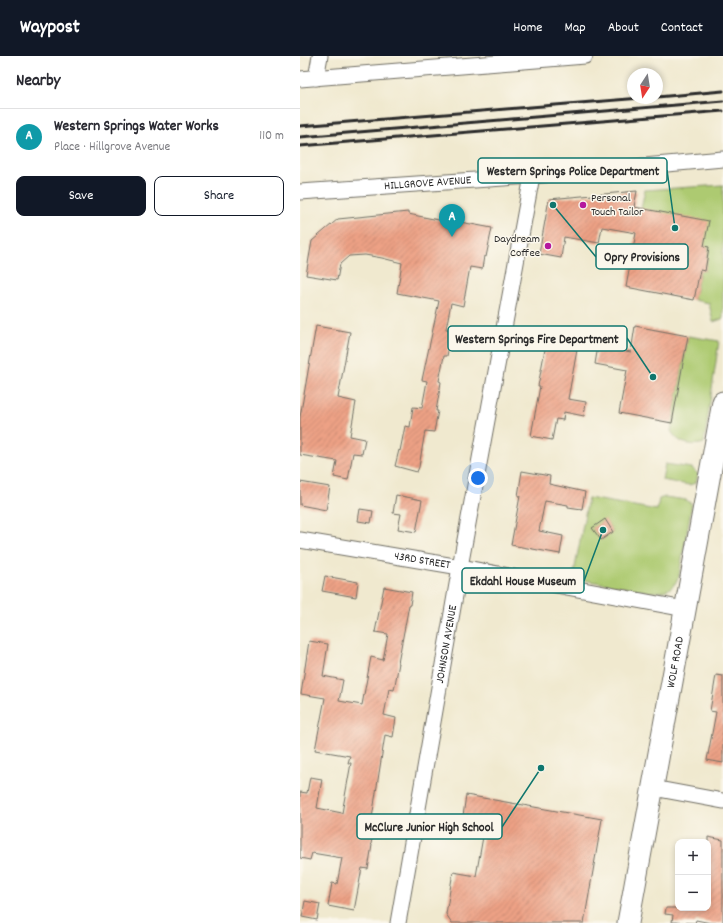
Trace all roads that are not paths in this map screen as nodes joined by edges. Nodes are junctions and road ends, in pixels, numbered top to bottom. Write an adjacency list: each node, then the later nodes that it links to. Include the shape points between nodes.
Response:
1 (320, 56): 4 (street)
2 (585, 56): 3 (street)
3 (551, 57): 4 (street)
4 (316, 78): 5 (street)
5 (300, 79)
6 (723, 159): 7 (street, HILLGROVE AVENUE)
7 (532, 176): 8 (street, HILLGROVE AVENUE); 11 (street, JOHNSON AVENUE)
8 (300, 192)
9 (723, 402): 12 (main road, WOLF ROAD)
10 (300, 540): 11 (street, 43RD STREET)
11 (460, 568): 12 (street, 43RD STREET); 15 (street, JOHNSON AVENUE)
12 (685, 608): 13 (main road, WOLF ROAD)
13 (653, 788): 14 (street); 16 (main road, WOLF ROAD)
14 (723, 801)
15 (398, 923)
16 (628, 923)

